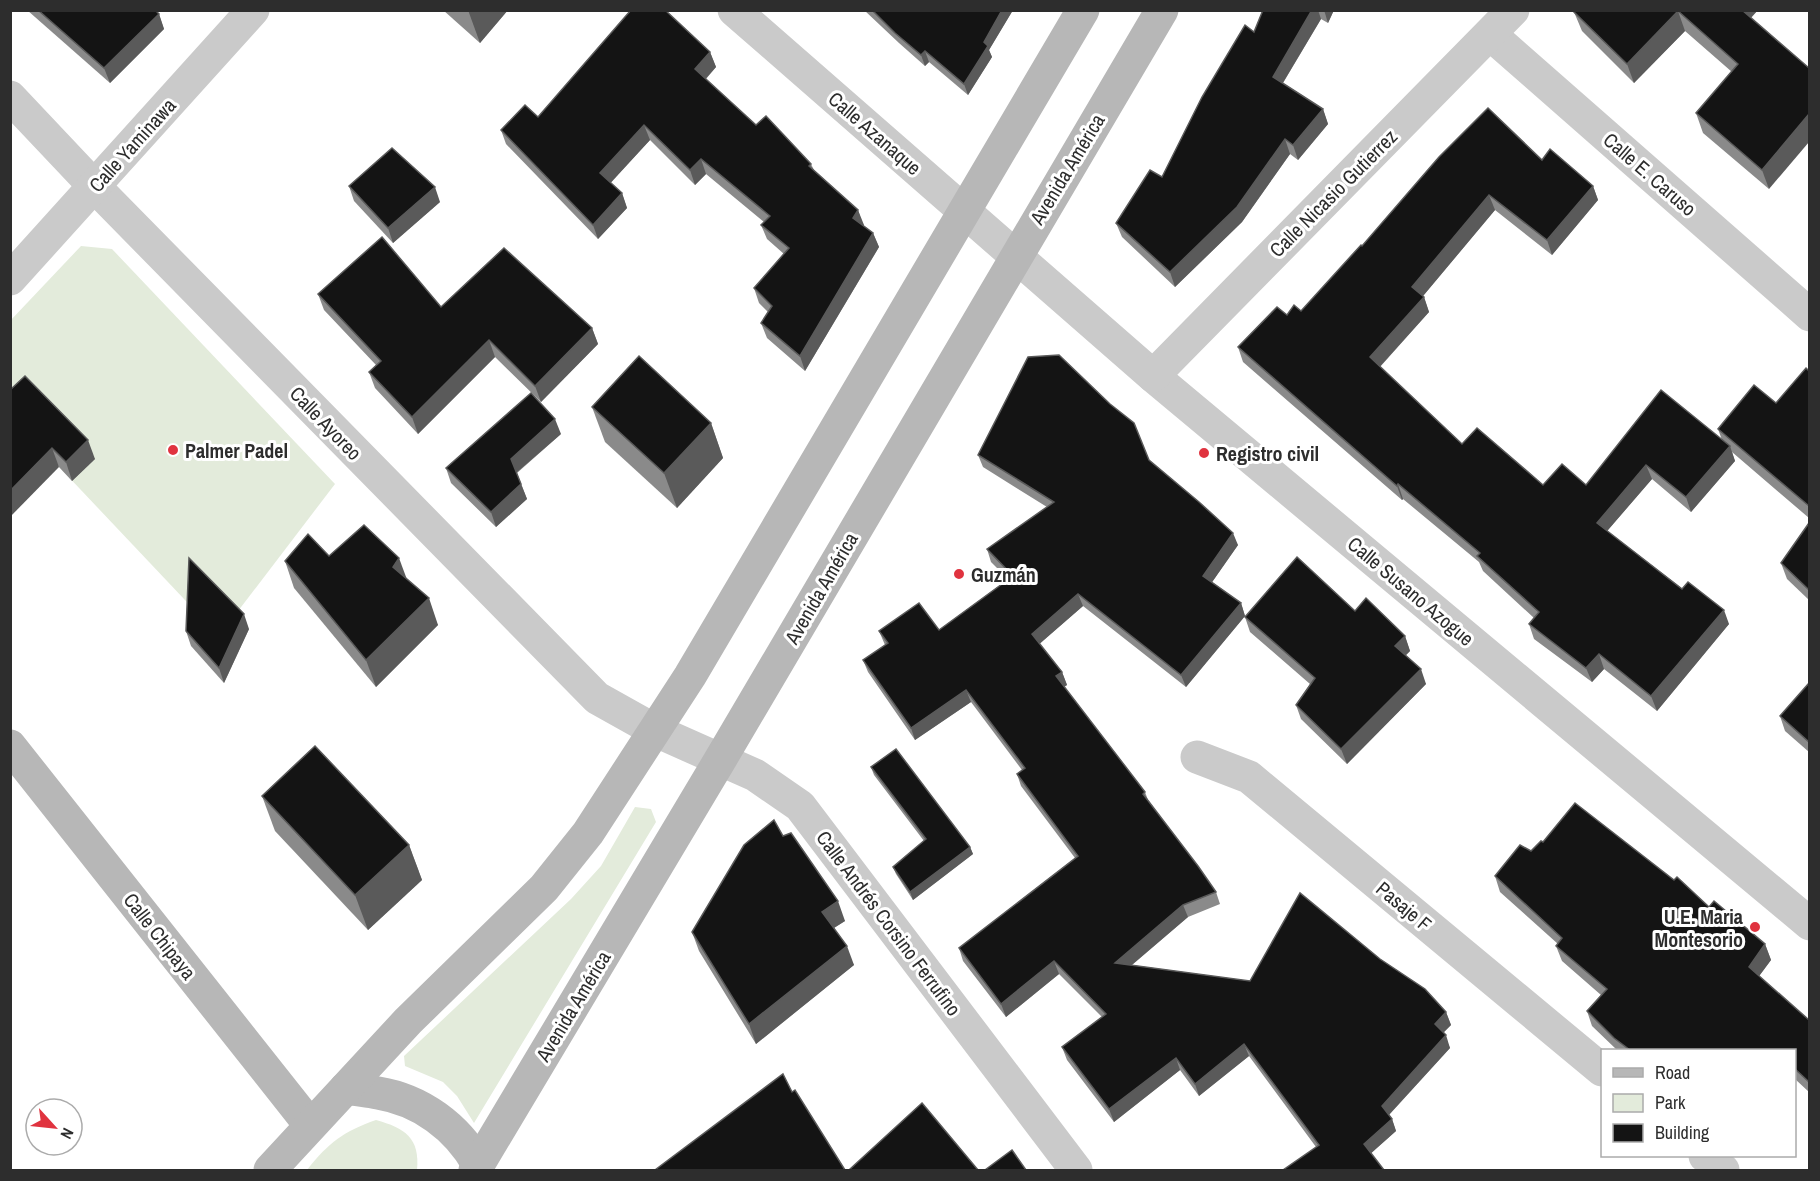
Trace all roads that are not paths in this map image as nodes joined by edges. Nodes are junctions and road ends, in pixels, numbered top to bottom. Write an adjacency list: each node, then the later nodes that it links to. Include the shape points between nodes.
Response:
1 (253, 10): 8 (street, Calle Yaminawa)
2 (734, 10): 9 (street, Calle Azanaque)
3 (1083, 10): 9 (main road)
4 (1161, 10): 10 (main road, Avenida América)
5 (1513, 10): 6 (street, Calle Nicasio Gutierrez)
6 (1490, 34): 12 (street, Calle E. Caruso); 13 (street, Calle Nicasio Gutierrez)
7 (10, 97): 8 (street, Calle Ayoreo)
8 (94, 186): 11 (street, Calle Yaminawa); 14 (street, Calle Ayoreo, via 597,698)
9 (963, 210): 10 (street, Calle Azanaque); 14 (main road)
10 (1015, 256): 13 (street, Calle Susano Azogue); 17 (main road, Avenida América)
11 (10, 279)
12 (1809, 315)
13 (1153, 376): 18 (street, Calle Susano Azogue)
14 (656, 730): 17 (street, Calle Andrés Corsino Ferrufino); 20 (main road, via 588,833 544,888 408,1021)
15 (10, 746): 21 (main road, Calle Chipaya)
16 (1197, 757): 19 (street, Pasaje F, via 1249,777)
17 (720, 760): 23 (main road, Avenida América); 25 (street, Calle Andrés Corsino Ferrufino, via 755,775 800,806)
18 (1809, 924)
19 (1601, 1069)
20 (346, 1088): 21 (main road); 23 (main road, via 379,1093 437,1118 469,1148)
21 (310, 1125): 24 (main road)
22 (1707, 1157): 26 (street)
23 (479, 1168)
24 (270, 1170)
25 (1076, 1170)
26 (1723, 1170)

